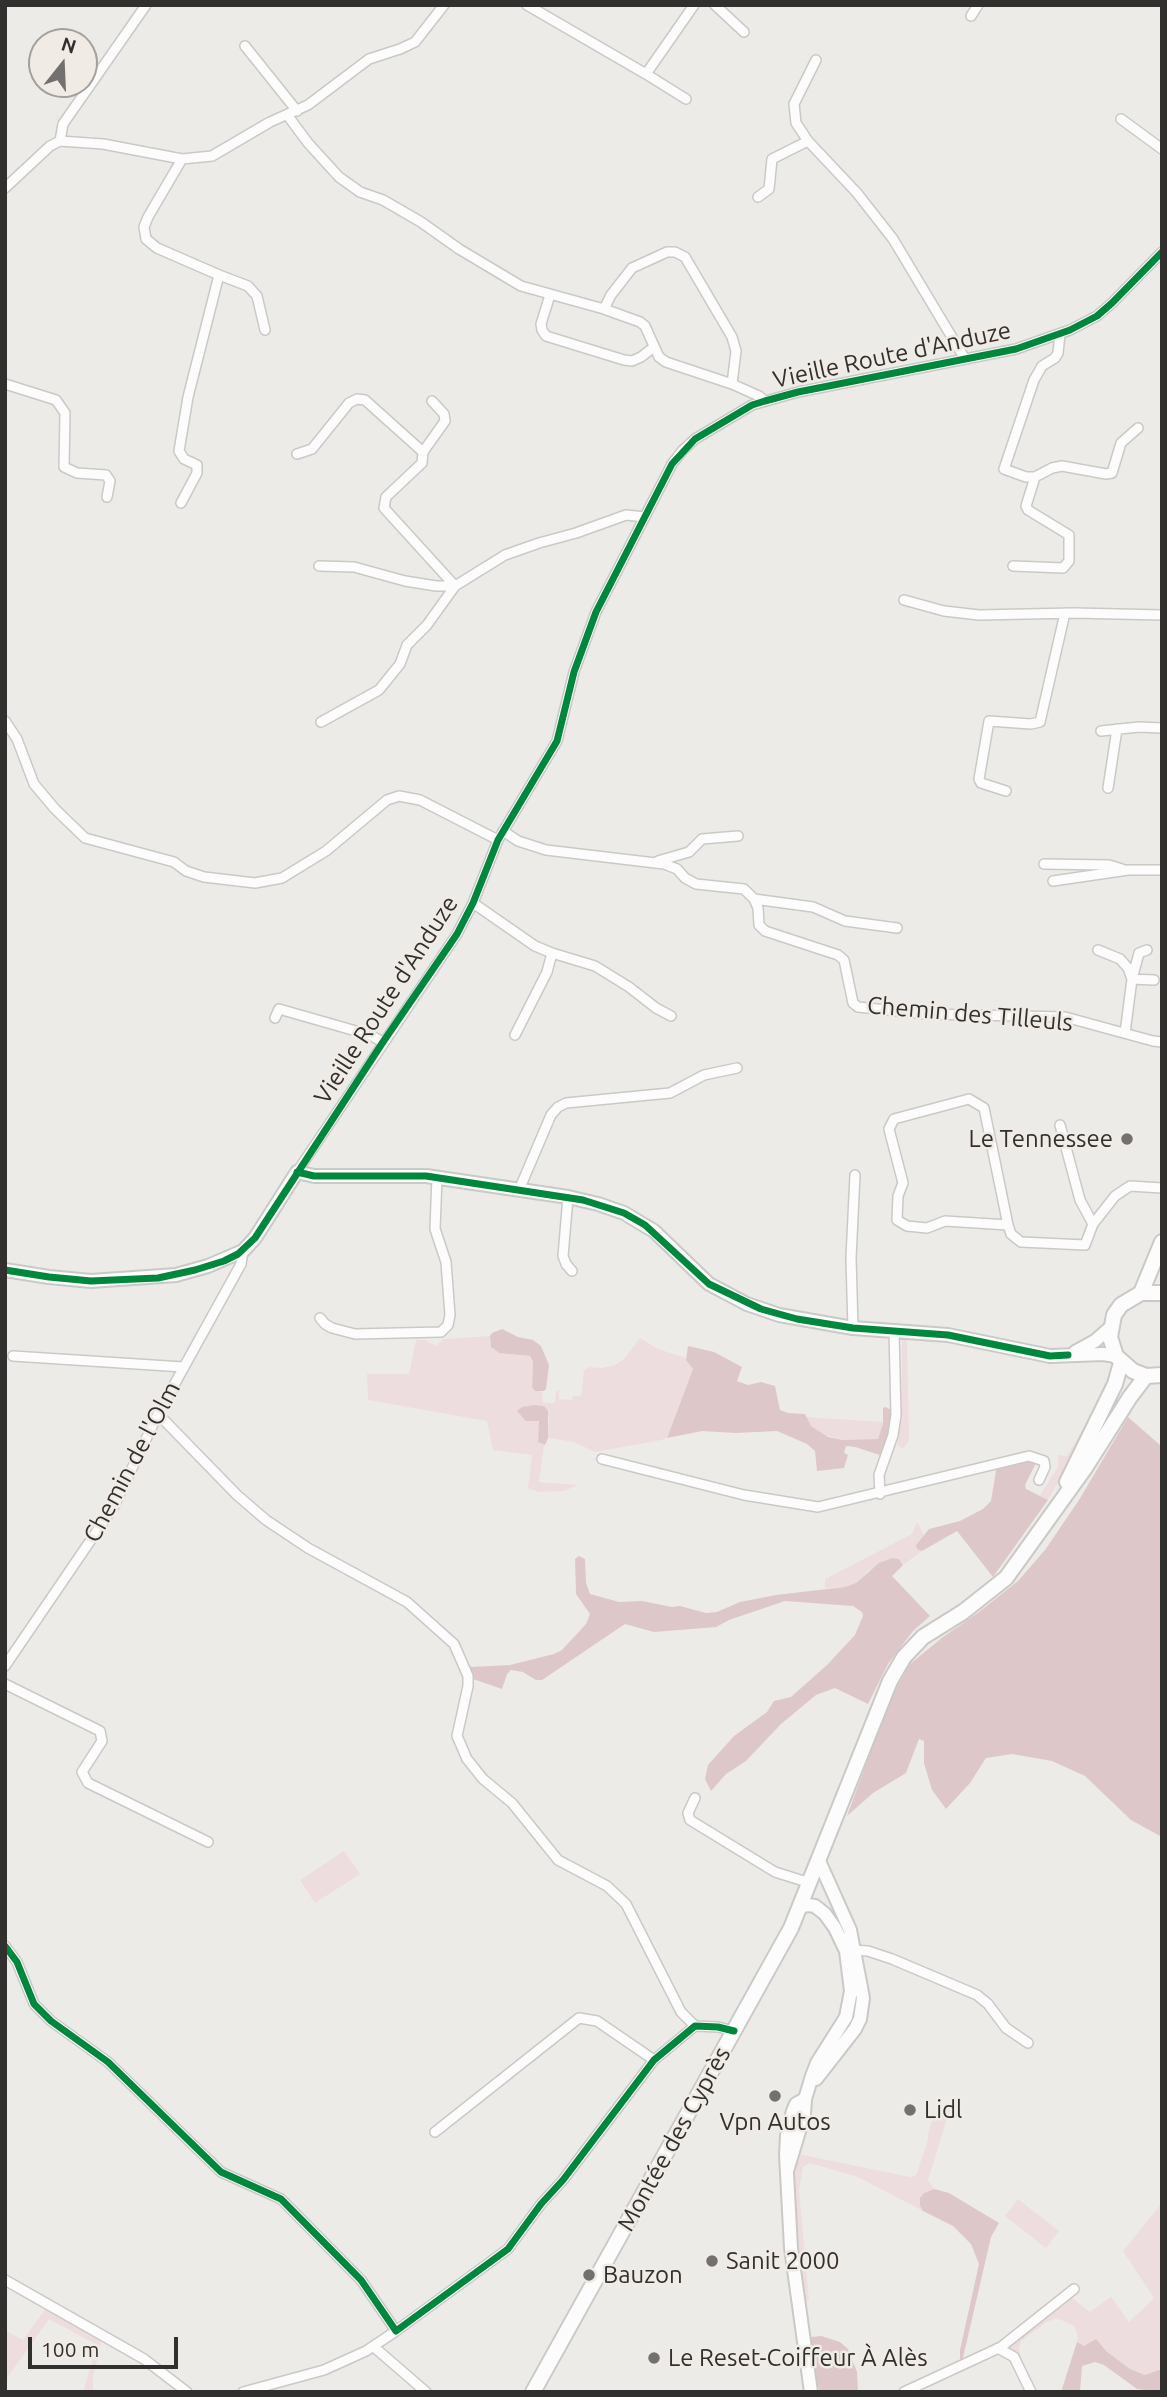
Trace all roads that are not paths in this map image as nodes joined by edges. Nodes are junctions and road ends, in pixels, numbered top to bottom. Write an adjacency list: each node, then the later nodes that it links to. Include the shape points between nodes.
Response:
1 (146, 5): 15 (street, via 63,124)
2 (444, 5): 13 (street, via 415,42 369,58)
3 (527, 5): 11 (street)
4 (694, 5): 11 (street)
5 (715, 5): 8 (street)
6 (978, 5): 7 (street)
7 (971, 16)
8 (744, 32)
9 (245, 46): 13 (street)
10 (816, 60): 16 (street, via 794,104 796,123)
11 (646, 74): 12 (street)
12 (686, 99)
13 (293, 113): 18 (street, via 212,156); 23 (street, via 307,143 360,192 421,222 504,278)
14 (1121, 119): 17 (street)
15 (60, 141): 18 (street); 19 (street)
16 (807, 141): 20 (street, via 772,159 769,189); 28 (street, via 893,239)
17 (1162, 149)
18 (183, 159): 22 (street, via 148,217 146,239)
19 (5, 188)
20 (758, 197)
21 (1162, 252): 26 (street, Vieille Route d'Anduze, via 1097,316)
22 (219, 275): 25 (street, via 248,286 257,296); 38 (street, via 188,397 180,451 184,459 197,465 197,473)
23 (550, 295): 24 (street); 27 (street, via 541,324 546,336 632,361)
24 (604, 309): 27 (street, via 645,326); 30 (street, via 632,268 667,252 685,257 732,338 736,351)
25 (265, 330)
26 (1060, 334): 28 (street, Vieille Route d'Anduze); 36 (street, via 1058,353 1034,380 1004,469)
27 (654, 347): 30 (street, via 666,362)
28 (965, 359): 32 (street, Vieille Route d'Anduze)
29 (5, 384): 37 (street, via 57,400 65,413 64,467 106,475 110,481)
30 (732, 384): 32 (street)
31 (432, 401): 34 (street, via 445,421)
32 (765, 401): 39 (street, Vieille Route d'Anduze, via 689,444 672,464)
33 (1138, 428): 36 (street, via 1121,443 1112,473 1062,466)
34 (423, 452): 35 (street, via 365,400 357,399 312,449); 42 (street, via 422,463 386,497 384,508)
35 (297, 454)
36 (1035, 477): 41 (street, via 1026,506 1069,535 1069,561 1063,568)
37 (107, 497)
38 (181, 503)
39 (645, 517): 42 (street, via 608,519 505,555); 53 (street, Vieille Route d'Anduze, via 596,612 574,672 557,741)
40 (319, 566): 42 (street, via 354,567 405,581)
41 (1013, 566)
42 (455, 586): 47 (street, via 407,645 400,664 379,690)
43 (904, 600): 44 (street, via 979,615)
44 (1065, 613): 45 (street); 52 (street, via 1040,722 989,721 979,779)
45 (1162, 615)
46 (5, 721): 53 (street, via 34,784 85,838 174,862 204,877 255,883 282,878 326,851 387,800 399,796 420,800)
47 (321, 722)
48 (1162, 728): 49 (street)
49 (1117, 729): 50 (street); 51 (street)
50 (1101, 731)
51 (1108, 788)
52 (1006, 791)
53 (501, 836): 55 (street, via 546,850); 61 (street, Vieille Route d'Anduze)
54 (738, 836): 55 (street, via 702,839 689,852)
55 (653, 863): 60 (street, via 677,869 696,884 744,889)
56 (1044, 864): 57 (street, via 1109,865)
57 (1128, 870): 58 (street); 59 (street)
58 (1162, 870)
59 (1052, 881)
60 (754, 899): 62 (street, via 813,907 845,921); 70 (street, Chemin des Tilleuls, via 765,932 845,960 853,1003 858,1007 925,1014 1051,1016)
61 (473, 903): 65 (street); 72 (street, Vieille Route d'Anduze)
62 (897, 928)
63 (1098, 950): 66 (street, via 1120,959)
64 (1147, 950): 66 (street, via 1139,953)
65 (552, 953): 68 (street, via 595,966); 71 (street)
66 (1132, 979): 67 (street); 70 (street)
67 (1154, 981)
68 (671, 1016)
69 (275, 1017): 72 (street, via 279,1009)
70 (1125, 1033): 73 (street, Chemin des Tilleuls)
71 (515, 1035)
72 (383, 1042): 76 (street, Vieille Route d'Anduze)
73 (1162, 1042)
74 (737, 1068): 80 (street, via 704,1075 670,1093 558,1107)
75 (1060, 1125): 82 (street, via 1080,1200)
76 (297, 1172): 78 (street); 85 (street, Vieille Route d'Anduze)
77 (855, 1175): 92 (street)
78 (437, 1177): 80 (street); 90 (street, via 435,1229 446,1258 448,1325 441,1332 355,1334 332,1328)
79 (1162, 1188): 82 (street, via 1130,1186 1115,1195)
80 (519, 1190): 81 (street)
81 (568, 1197): 87 (street, via 564,1256); 92 (street, via 598,1203 636,1220 654,1231 709,1284 747,1304 779,1315)
82 (1093, 1224): 83 (street, via 1085,1245 1020,1242)
83 (1008, 1225): 83 (street, via 945,1222 927,1228 897,1220 903,1183 889,1129 894,1119 969,1099 984,1108)
84 (1162, 1242): 88 (main road)
85 (243, 1251): 86 (street, Vieille Route d'Anduze, via 208,1266 158,1278 91,1281); 97 (street, Chemin de l'Olm, via 241,1264)
86 (5, 1270)
87 (572, 1271)
88 (1141, 1293): 89 (main road); 91 (main road, via 1121,1306)
89 (1162, 1293)
90 (320, 1318)
91 (1111, 1327): 94 (street); 96 (main road)
92 (853, 1328): 93 (street)
93 (894, 1331): 94 (street); 102 (street, via 896,1415 879,1475)
94 (1068, 1355): 96 (street)
95 (13, 1356): 97 (street)
96 (1119, 1359): 98 (main road, via 1133,1371); 103 (main road, Montée des Cyprès, via 1115,1384)
97 (183, 1367): 99 (street, Chemin de l'Olm)
98 (1157, 1376): 103 (main road, Montée des Cyprès, via 1130,1397)
99 (158, 1414): 104 (street, Chemin de l'Olm, via 114,1506); 113 (street, via 266,1520 407,1602 454,1644 468,1676 457,1736 471,1765 512,1803 558,1860 607,1886 626,1904 681,2012)
100 (602, 1459): 102 (street, via 812,1507)
101 (1039, 1480): 102 (street, via 1044,1461 1030,1456)
102 (880, 1494)
103 (1059, 1502): 108 (main road, Montée des Cyprès, via 1006,1578 923,1637 904,1657 880,1704)
104 (5, 1666)
105 (5, 1684): 107 (street, via 100,1731 102,1741 82,1772 88,1783)
106 (695, 1798): 109 (street, via 688,1813 690,1820 775,1872)
107 (208, 1842)
108 (819, 1861): 109 (main road, Montée des Cyprès); 112 (street, via 843,1911)
109 (810, 1883): 110 (main road, Montée des Cyprès)
110 (800, 1907): 112 (street, via 815,1906 825,1914); 114 (main road, Montée des Cyprès)
111 (5, 1946): 120 (street, via 35,2005 51,2021 108,2062 221,2172 281,2199 361,2280)
112 (850, 1950): 115 (street, via 892,1959 977,1995 1006,2028); 127 (street, via 849,2008 817,2063 787,2171 791,2248)
113 (695, 2026): 114 (street); 116 (street)
114 (734, 2031): 126 (main road, Montée des Cyprès)
115 (1028, 2043)
116 (654, 2060): 117 (street, via 597,2021 579,2018); 120 (street, via 508,2249)
117 (435, 2132)
118 (5, 2280): 123 (street, via 144,2359)
119 (1074, 2289): 122 (street)
120 (396, 2332): 121 (street)
121 (374, 2347): 124 (street, via 324,2370); 125 (street)
122 (998, 2348): 128 (street); 129 (street, via 1014,2357)
123 (187, 2392)
124 (243, 2392)
125 (426, 2392)
126 (533, 2392)
127 (811, 2392)
128 (904, 2392)
129 (1031, 2392)

